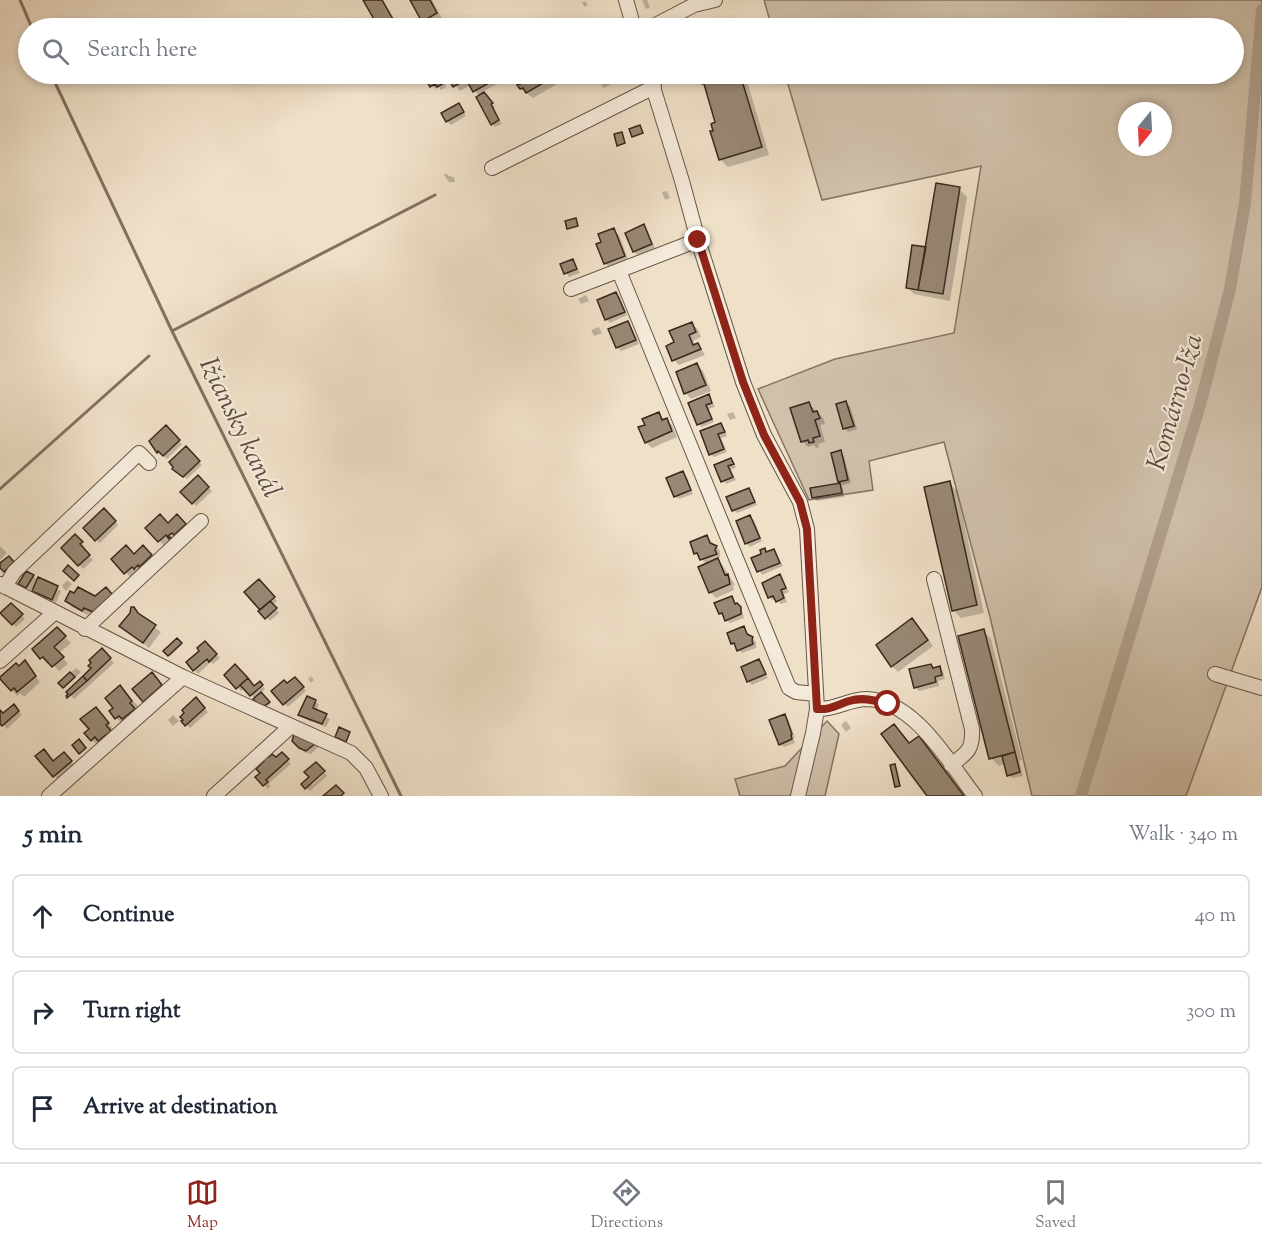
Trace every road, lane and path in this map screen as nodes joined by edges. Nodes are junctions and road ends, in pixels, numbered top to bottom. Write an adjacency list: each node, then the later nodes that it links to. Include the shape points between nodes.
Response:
1 (626, 0): 3 (street)
2 (715, 0): 4 (street, via 694,5)
3 (631, 18)
4 (669, 18)
5 (653, 84): 6 (street)
6 (654, 87): 7 (street); 8 (street)
7 (492, 168)
8 (698, 240): 9 (street); 21 (street, via 743,382 764,435 800,502 807,529)
9 (619, 271): 10 (street); 21 (street, via 789,688)
10 (571, 290)
11 (149, 463): 14 (street, via 139,453)
12 (201, 520): 16 (street)
13 (933, 579): 24 (street, via 972,729 968,752)
14 (2, 586): 15 (street)
15 (55, 612): 16 (street); 17 (street)
16 (85, 629): 19 (street)
17 (0, 661)
18 (1215, 674): 20 (street)
19 (183, 677): 23 (street); 25 (street)
20 (1262, 688)
21 (816, 694): 22 (street)
22 (817, 709): 24 (street, via 865,699 888,704 921,725); 28 (street)
23 (291, 726): 26 (street); 27 (street, via 351,753 366,768)
24 (951, 765): 29 (street)
25 (49, 796)
26 (214, 796)
27 (381, 796)
28 (798, 796)
29 (975, 796)

